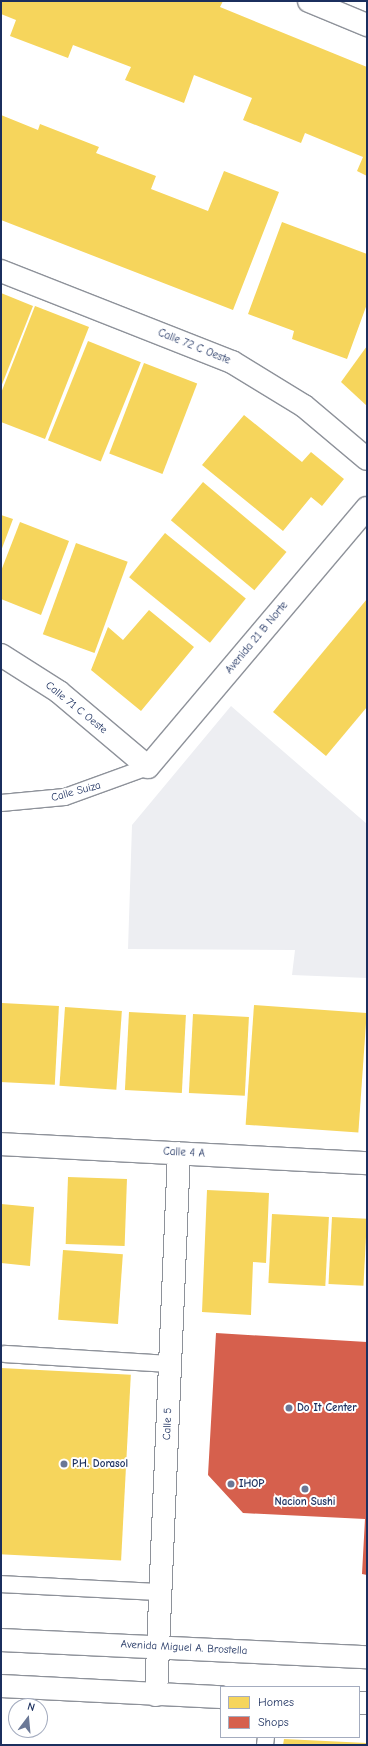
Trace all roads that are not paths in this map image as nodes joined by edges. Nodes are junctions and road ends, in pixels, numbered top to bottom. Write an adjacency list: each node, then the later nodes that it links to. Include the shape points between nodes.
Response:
1 (309, 1): 2 (street)
2 (367, 25)
3 (1, 271): 4 (street, Calle 72 C Oeste, via 232,362 304,406)
4 (367, 459)
5 (367, 508): 7 (street, Avenida 21 B Norte)
6 (1, 655): 7 (street, Calle 71 C Oeste, via 59,692)
7 (148, 767): 8 (lane, Calle Suiza, via 65,797)
8 (1, 804)
9 (1, 1144): 10 (street, Calle 4 A)
10 (179, 1153): 11 (street, Calle 4 A); 13 (street, Calle 5)
11 (367, 1163)
12 (5, 1354): 13 (lane)
13 (170, 1364): 15 (street, Calle 5)
14 (1, 1584): 15 (lane)
15 (160, 1592): 17 (street, Calle 5)
16 (1, 1640): 17 (street, Avenida Miguel A. Brostella)
17 (158, 1647): 18 (street, Avenida Miguel A. Brostella); 20 (street, Calle 5)
18 (367, 1657)
19 (1, 1686): 20 (street)
20 (156, 1695): 21 (street)
21 (220, 1697)

